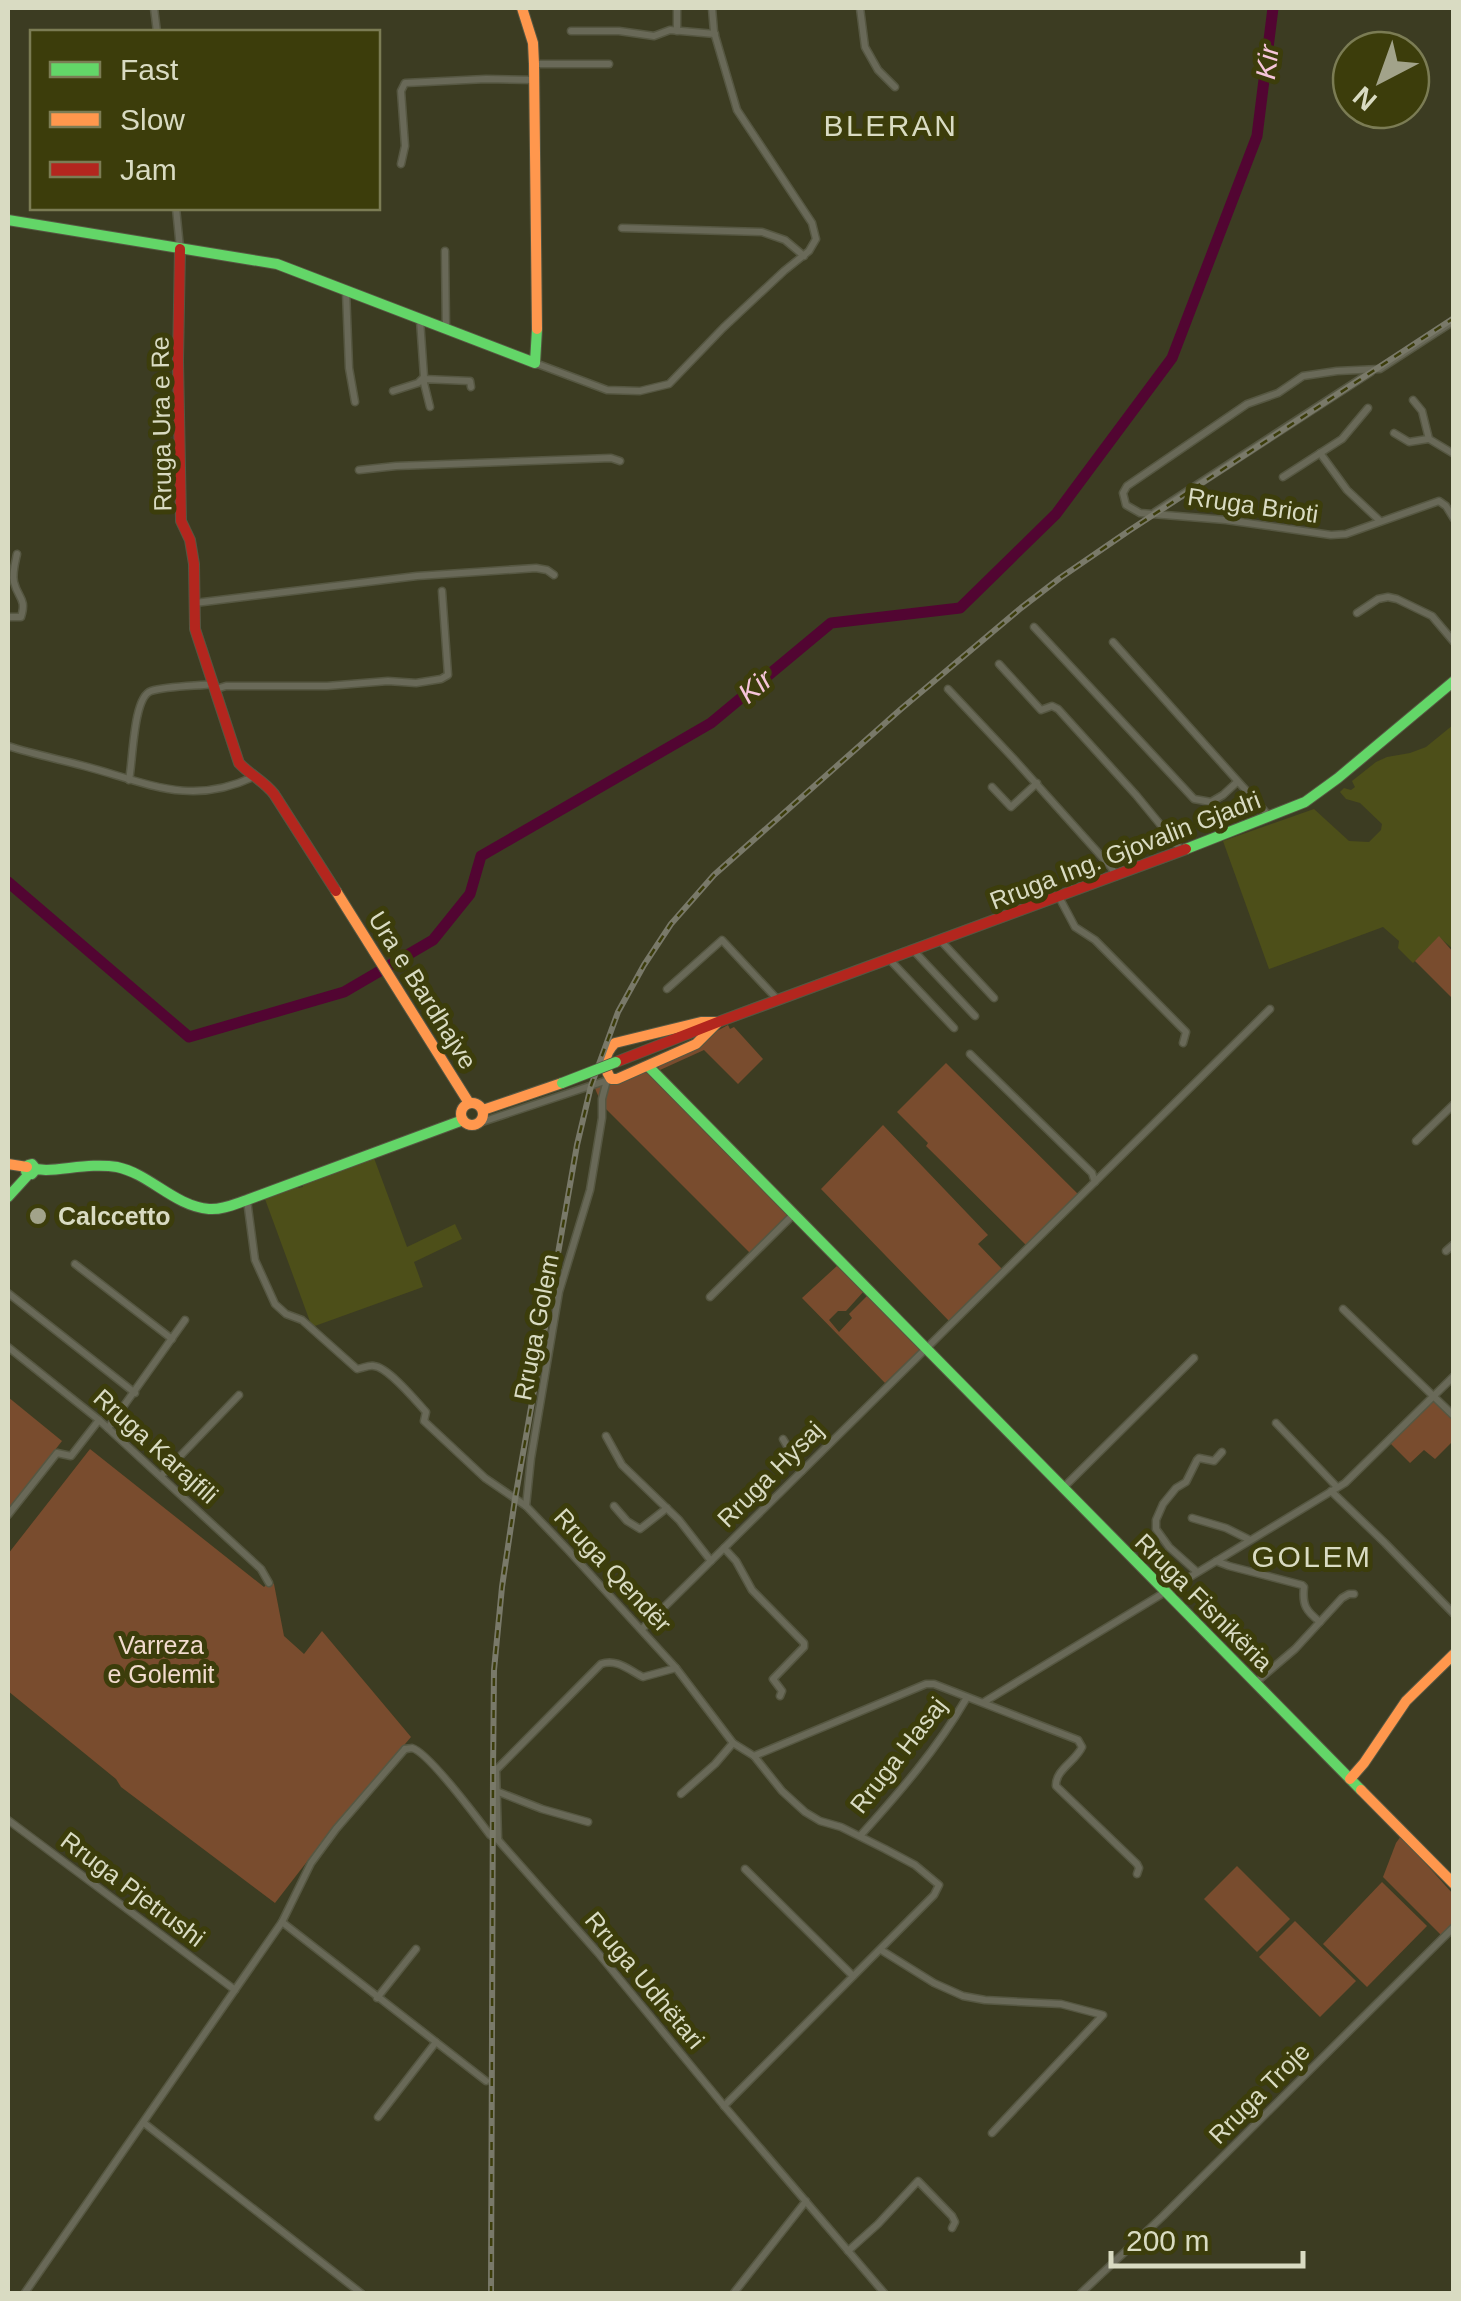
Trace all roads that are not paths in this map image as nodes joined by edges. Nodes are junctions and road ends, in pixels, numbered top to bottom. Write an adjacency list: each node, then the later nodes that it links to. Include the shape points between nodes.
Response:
1 (522, 8): 8 (street)
2 (676, 8): 5 (street)
3 (712, 8): 7 (street)
4 (860, 8): 11 (street, via 865,47)
5 (678, 30): 6 (street, via 654,36); 7 (street)
6 (571, 31)
7 (715, 34): 18 (street, via 737,110 815,230)
8 (534, 64): 9 (street); 10 (street)
9 (609, 64)
10 (534, 80): 12 (street, via 404,83); 23 (street)
11 (895, 87)
12 (401, 164)
13 (176, 210): 16 (street)
14 (8, 220): 16 (street)
15 (622, 228): 18 (street, via 762,232)
16 (180, 249): 19 (street, via 276,264); 45 (street, Rruga Ura e Re, via 181,520 190,540)
17 (445, 251): 22 (street)
18 (804, 256): 23 (street, via 669,384 607,390)
19 (346, 292): 20 (street); 29 (street)
20 (420, 320): 22 (street); 25 (street)
21 (1454, 322): 24 (street)
22 (446, 329): 23 (street)
23 (535, 362)
24 (1372, 371): 39 (street); 39 (street, Rruga Brioti, via 1302,376 1247,404 1127,486 1126,505)
25 (423, 379): 26 (street, via 470,381); 27 (street); 30 (street)
26 (470, 387)
27 (393, 392)
28 (1413, 400): 33 (street)
29 (355, 402)
30 (430, 406)
31 (1368, 408): 34 (street, Rruga Brioti)
32 (1394, 433): 33 (street, via 1409,442)
33 (1429, 439): 35 (street)
34 (1320, 453): 38 (street, Rruga Brioti); 41 (street, Rruga Brioti)
35 (1454, 454)
36 (620, 460): 37 (street)
37 (359, 470)
38 (1283, 477)
39 (1154, 512): 41 (street, Rruga Brioti, via 1331,536)
40 (1454, 519): 41 (street, Rruga Brioti, via 1439,502)
41 (1380, 521)
42 (17, 554): 47 (street, via 12,580 24,608 21,618)
43 (554, 576): 45 (street, via 536,568 417,576)
44 (442, 591): 53 (street, via 448,675 440,679)
45 (194, 603): 53 (street, Rruga Ura e Re, via 195,628)
46 (1357, 613): 50 (street, via 1388,596 1432,616)
47 (8, 618)
48 (1034, 627): 60 (street, via 1194,799 1210,802)
49 (1113, 642): 60 (street)
50 (1454, 642)
51 (999, 664): 64 (street, via 1042,710 1058,708)
52 (1454, 681): 55 (street, Rruga Ing. Gjovalin Gjadri)
53 (216, 686): 58 (street, Rruga Ura e Re, via 239,763); 59 (street, via 142,697)
54 (948, 690): 61 (street)
55 (1442, 691): 56 (street); 63 (street, Rruga Ing. Gjovalin Gjadri, via 1317,795)
56 (1454, 696)
57 (8, 746): 59 (street)
58 (254, 776): 59 (street, via 186,792); 67 (street, Rruga Ura e Re, via 274,794)
59 (129, 780)
60 (1237, 782): 63 (street)
61 (1037, 784): 62 (street, via 1011,807); 65 (street)
62 (992, 787)
63 (1269, 817): 64 (street, Rruga Ing. Gjovalin Gjadri)
64 (1182, 851): 65 (street, Rruga Ing. Gjovalin Gjadri)
65 (1116, 876): 66 (street, Rruga Ing. Gjovalin Gjadri)
66 (1058, 896): 68 (street, Rruga Ing. Gjovalin Gjadri); 78 (street, via 1079,931 1186,1032)
67 (349, 911): 84 (street, Ura e Bardhajve)
68 (940, 940): 69 (street, Rruga Ing. Gjovalin Gjadri); 72 (street)
69 (913, 950): 70 (street, Rruga Ing. Gjovalin Gjadri); 75 (street)
70 (889, 959): 73 (street, Rruga Ing. Gjovalin Gjadri); 77 (street)
71 (668, 989): 73 (street, via 722,940)
72 (994, 998)
73 (778, 1001): 76 (street, Rruga Ing. Gjovalin Gjadri)
74 (1270, 1009): 92 (street)
75 (976, 1016)
76 (718, 1022): 80 (street, via 696,1044); 81 (street, via 615,1043 605,1060); 86 (street, Rruga Ing. Gjovalin Gjadri, bridge)
77 (954, 1028)
78 (1184, 1042)
79 (970, 1054): 92 (street)
80 (648, 1066): 81 (street); 95 (street, Rruga Fisnikëria)
81 (609, 1079): 82 (street); 83 (street, Rruga Golem)
82 (591, 1086): 83 (street); 88 (street)
83 (602, 1099): 122 (street, Rruga Golem, via 590,1190 559,1292)
84 (469, 1103): 86 (street); 87 (street)
85 (1453, 1107): 89 (street)
86 (483, 1110): 88 (street)
87 (463, 1120): 88 (street); 94 (street)
88 (476, 1124)
89 (1416, 1141)
90 (8, 1164): 91 (street)
91 (31, 1170): 93 (street); 94 (street, via 128,1170 205,1208)
92 (1095, 1182): 105 (street)
93 (8, 1196)
94 (247, 1200): 122 (street, Rruga Qendër, via 255,1260 280,1310 302,1320 357,1368 381,1368 450,1447)
95 (794, 1214): 100 (street); 105 (street, Rruga Fisnikëria)
96 (1454, 1244): 97 (street)
97 (1446, 1251)
98 (76, 1264): 103 (street)
99 (8, 1292): 108 (street)
100 (710, 1297)
101 (1344, 1309): 110 (street)
102 (185, 1320): 103 (street)
103 (172, 1339): 108 (street)
104 (8, 1347): 112 (street, Rruga Karajfili)
105 (926, 1349): 118 (street, Rruga Hysaj); 120 (street, Rruga Fisnikëria)
106 (1194, 1358): 120 (street)
107 (1454, 1376): 110 (street)
108 (135, 1393): 114 (street)
109 (240, 1395): 119 (street)
110 (1433, 1396): 111 (street); 121 (street)
111 (1454, 1416)
112 (99, 1420): 114 (street, Rruga Karajfili); 125 (street, via 71,1456 57,1453)
113 (1276, 1423): 121 (street)
114 (108, 1428): 119 (street, Rruga Karajfili)
115 (606, 1436): 124 (street, via 622,1465)
116 (783, 1439): 118 (street)
117 (1222, 1452): 131 (street, via 1214,1461 1197,1460 1156,1520 1163,1540)
118 (802, 1472): 128 (street, Rruga Hysaj)
119 (160, 1476): 132 (street, Rruga Karajfili, via 262,1569)
120 (1063, 1488): 133 (street, Rruga Fisnikëria)
121 (1334, 1489): 127 (street); 135 (street)
122 (526, 1506): 137 (street, Rruga Qendër)
123 (614, 1506): 124 (street, via 640,1528)
124 (667, 1508): 130 (street)
125 (8, 1516)
126 (1192, 1518): 127 (street)
127 (1250, 1540): 129 (street)
128 (724, 1548): 130 (street, Rruga Hysaj); 141 (street, via 752,1590 804,1643 773,1680)
129 (1216, 1560): 131 (street); 136 (street, via 1304,1587 1303,1604)
130 (711, 1561): 137 (street, Rruga Hysaj)
131 (1197, 1572): 133 (street)
132 (269, 1583)
133 (1165, 1592): 140 (street, Rruga Fisnikëria); 143 (street)
134 (1354, 1594): 136 (street)
135 (1454, 1614)
136 (1320, 1622): 140 (street)
137 (642, 1629): 139 (street, Rruga Qendër)
138 (1454, 1654): 146 (street, via 1406,1701)
139 (676, 1668): 144 (street, Rruga Qendër); 147 (street, via 642,1677 617,1662 601,1664 496,1770)
140 (1255, 1683): 146 (street, Rruga Fisnikëria)
141 (780, 1696)
142 (966, 1698): 143 (street); 145 (street, via 926,1684); 151 (street, Rruga Hasaj)
143 (984, 1702): 154 (street, via 1078,1740 1079,1754 1057,1776 1056,1786 1137,1864)
144 (733, 1743): 145 (street, Rruga Qendër); 148 (street)
145 (754, 1756): 151 (street, Rruga Qendër, via 805,1812)
146 (1350, 1779): 155 (street, Rruga Fisnikëria)
147 (496, 1791): 150 (street); 152 (street)
148 (681, 1794)
149 (8, 1820): 161 (street, Rruga Pjetrushi)
150 (588, 1822)
151 (860, 1836): 159 (street, Rruga Qendër, via 938,1885)
152 (498, 1840): 156 (street, Rruga Udhëtari, via 425,1757 403,1748 312,1863); 165 (street, Rruga Udhëtari)
153 (745, 1868): 160 (street)
154 (1137, 1874)
155 (1454, 1884)
156 (282, 1922): 161 (street); 162 (street)
157 (1453, 1929): 172 (street, Rruga Troje)
158 (416, 1949): 162 (street)
159 (881, 1950): 160 (street, Rruga Qendër); 168 (street, via 963,1996 1061,2004 1103,2015)
160 (853, 1976): 165 (street, Rruga Qendër)
161 (234, 1990): 167 (street)
162 (377, 1998): 163 (street)
163 (436, 2042): 164 (street); 166 (street)
164 (486, 2081)
165 (724, 2106): 169 (street, Rruga Udhëtari)
166 (378, 2117)
167 (144, 2124): 173 (street); 174 (street)
168 (992, 2133)
169 (806, 2201): 171 (street, Rruga Udhëtari); 175 (street)
170 (952, 2228): 171 (street, via 952,2216 918,2181)
171 (848, 2250): 176 (street, Rruga Udhëtari)
172 (1092, 2282): 177 (street, Rruga Troje); 178 (street)
173 (24, 2294)
174 (362, 2294)
175 (732, 2294)
176 (885, 2294)
177 (1080, 2294)
178 (1100, 2294)

